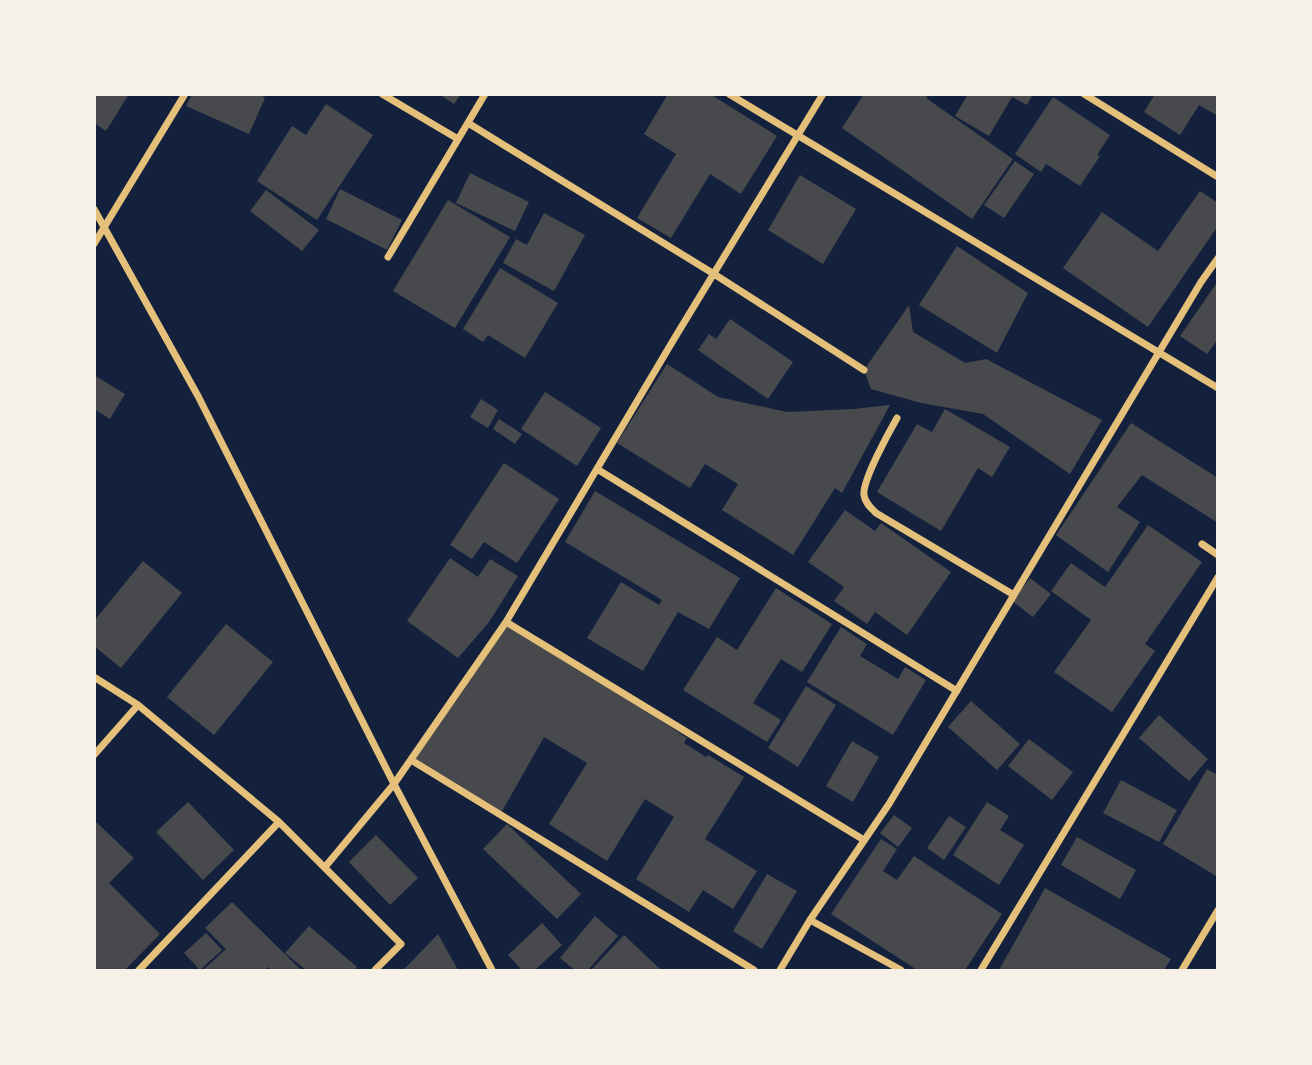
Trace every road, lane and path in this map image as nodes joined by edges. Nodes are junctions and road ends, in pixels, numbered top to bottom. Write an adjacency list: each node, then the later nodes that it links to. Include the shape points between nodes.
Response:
1 (185, 94): 12 (street)
2 (382, 94): 9 (street)
3 (485, 94): 7 (street)
4 (729, 94): 8 (street)
5 (823, 94): 8 (street)
6 (1084, 94): 10 (street)
7 (468, 123): 9 (street); 16 (street)
8 (798, 136): 16 (street); 17 (street)
9 (458, 139): 14 (street)
10 (1217, 177)
11 (94, 209): 12 (street)
12 (106, 226): 13 (street); 32 (street, via 198,396)
13 (94, 244)
14 (388, 257)
15 (1217, 258): 17 (street)
16 (714, 274): 18 (street); 21 (street)
17 (1158, 353): 19 (street); 25 (street)
18 (864, 370)
19 (1217, 388)
20 (897, 418): 25 (street, via 867,479 863,493 867,504)
21 (597, 470): 26 (street); 28 (street)
22 (1202, 544): 23 (street)
23 (1217, 555)
24 (1217, 577): 44 (street)
25 (1014, 595): 28 (street)
26 (506, 622): 31 (street); 34 (street)
27 (94, 677): 29 (street)
28 (957, 691): 34 (street)
29 (138, 705): 30 (street); 33 (street)
30 (94, 755)
31 (411, 760): 32 (street); 41 (street)
32 (394, 785): 35 (street); 40 (street)
33 (279, 822): 35 (street); 38 (street)
34 (864, 840): 37 (street)
35 (325, 867): 39 (street, via 401,944)
36 (1217, 910): 45 (street)
37 (810, 920): 42 (street); 43 (street)
38 (139, 971)
39 (375, 971)
40 (492, 971)
41 (754, 971)
42 (780, 971)
43 (901, 971)
44 (981, 971)
45 (1182, 971)

